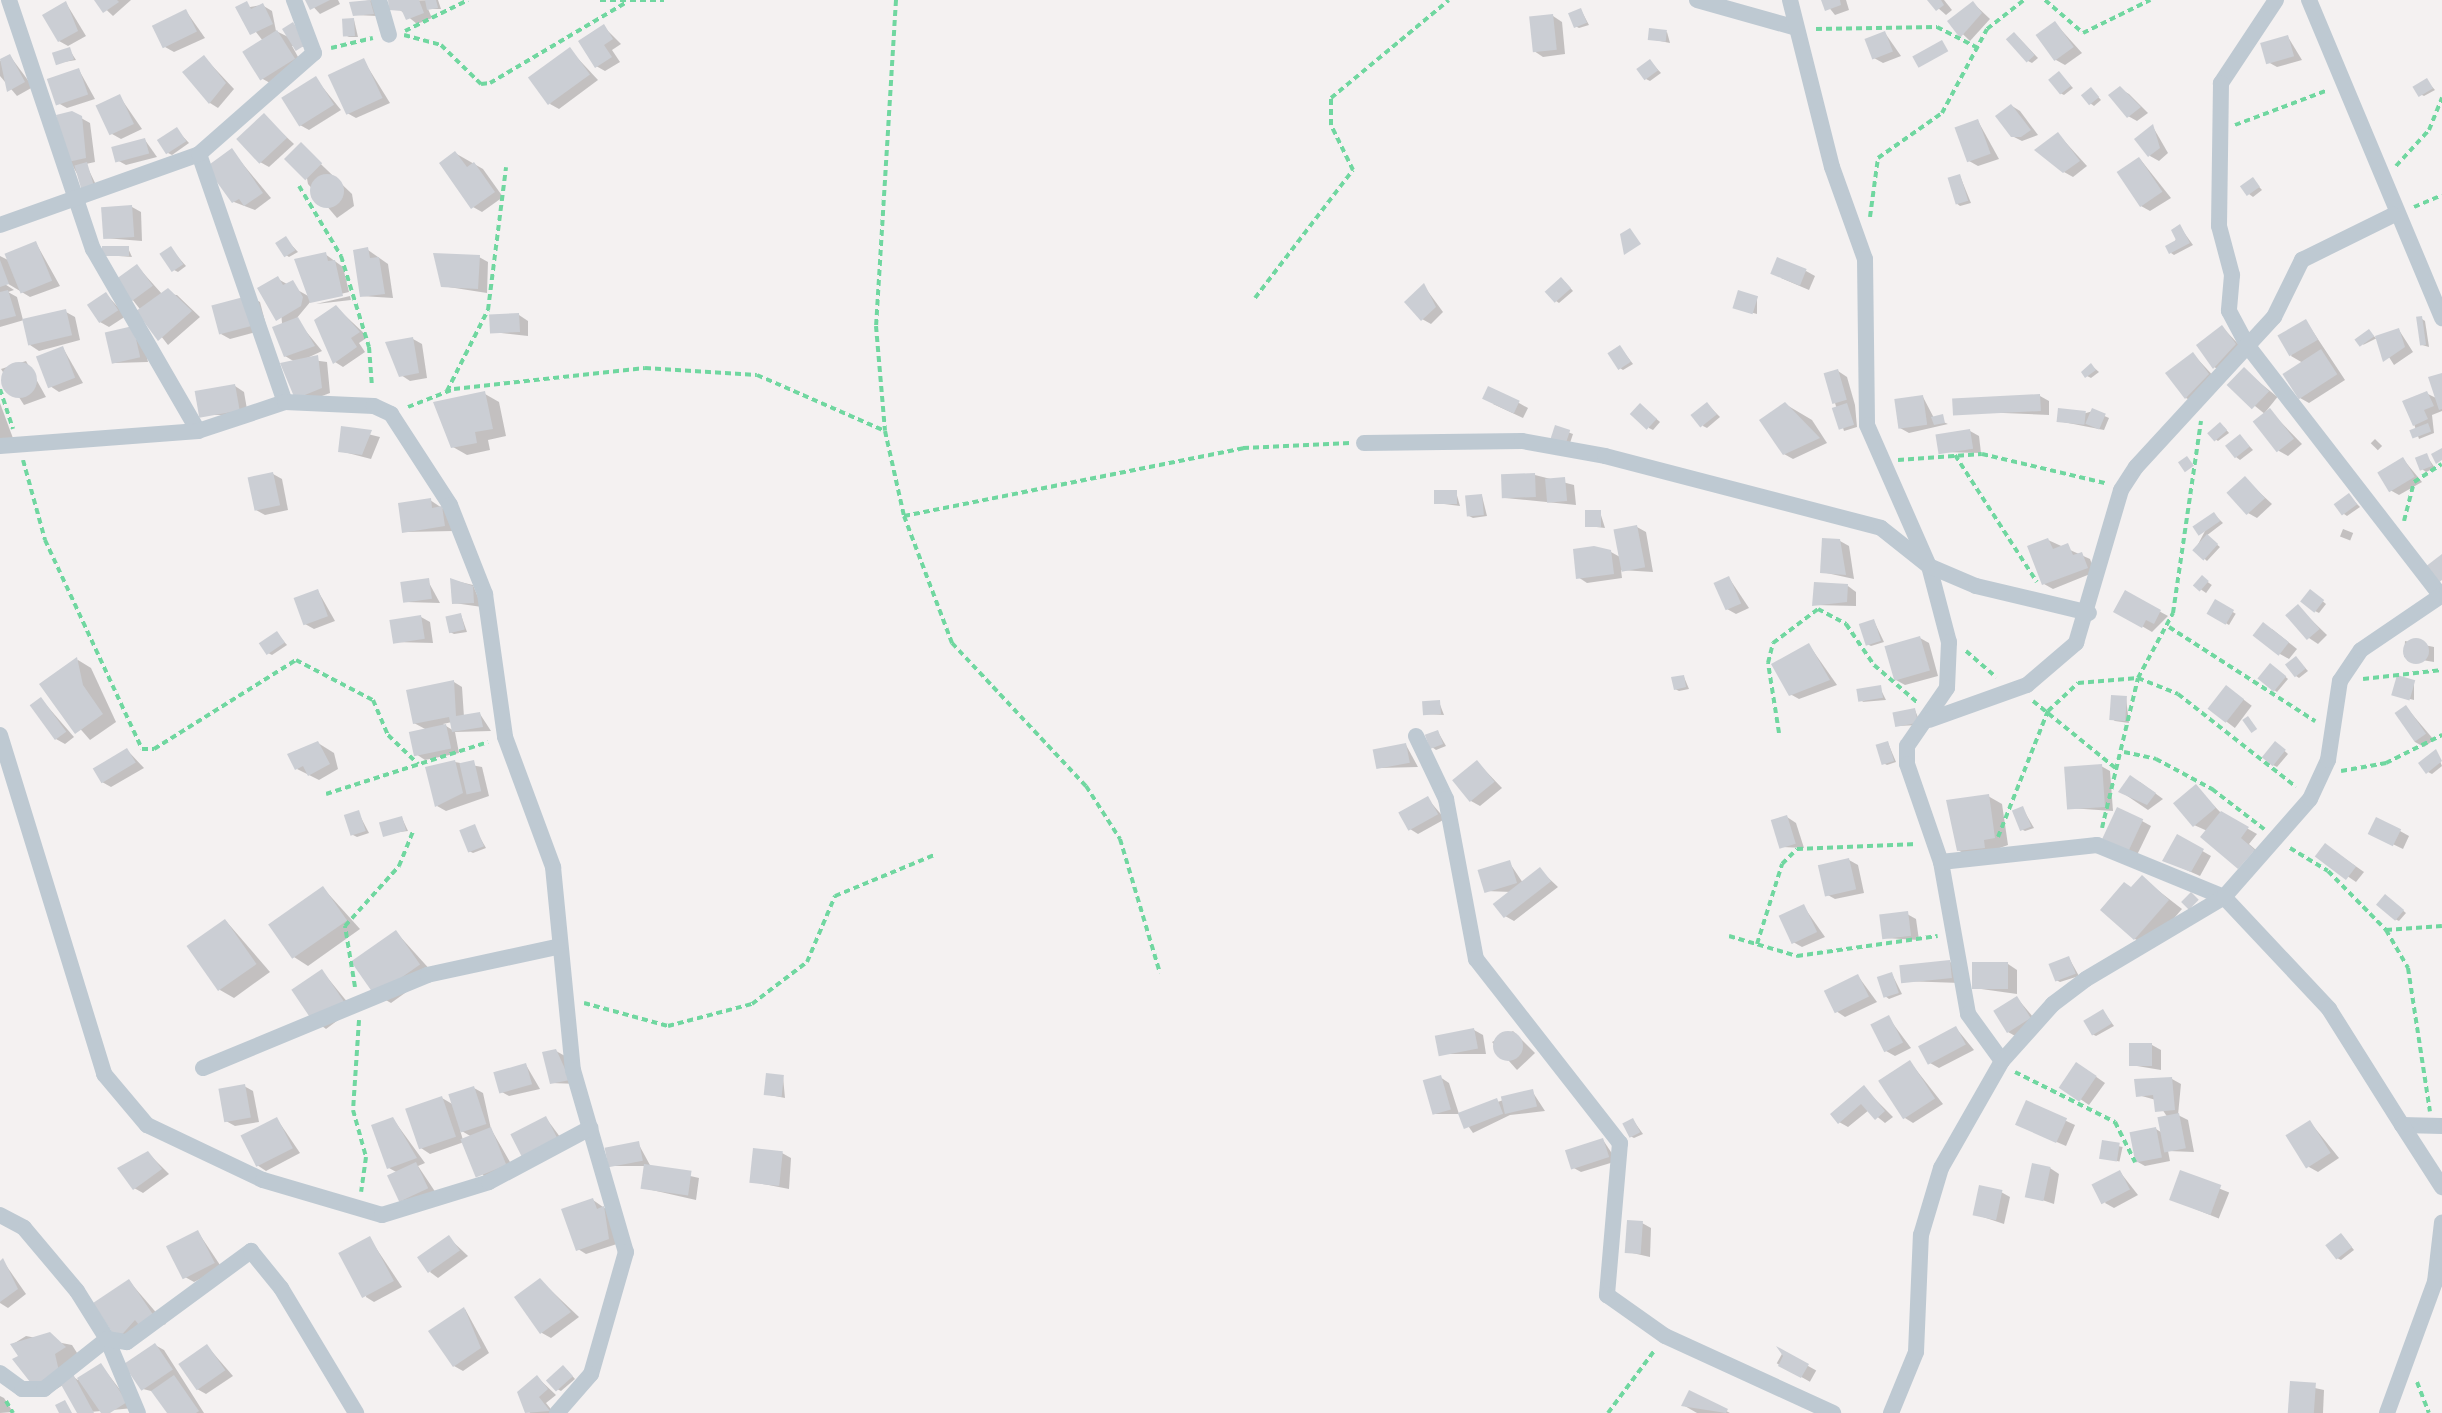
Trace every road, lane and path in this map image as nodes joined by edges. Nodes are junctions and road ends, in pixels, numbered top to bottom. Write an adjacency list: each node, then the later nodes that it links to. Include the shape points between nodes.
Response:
1 (9, 0): 27 (street)
2 (294, 0): 22 (street, via 314,53)
3 (379, 0): 17 (street)
4 (600, 0): 15 (path)
5 (664, 0): 15 (path)
6 (896, 0): 41 (path, via 876,326)
7 (1449, 0): 31 (path, via 1331,98 1331,125 1353,170)
8 (1697, 0): 16 (street)
9 (1790, 0): 16 (street)
10 (2024, 0): 18 (path, via 1987,29)
11 (2045, 0): 12 (path, via 2083,33)
12 (2150, 0)
13 (2276, 0): 21 (street, via 2224,73)
14 (2309, 0): 19 (street)
15 (627, 2): 17 (path, via 490,83 481,84 441,45)
16 (1793, 27): 18 (path, via 1861,33 1885,22 1937,27); 46 (street, via 1865,259 1867,425)
17 (393, 34)
18 (1978, 48): 29 (path, via 1942,113 1878,158)
19 (2345, 83): 21 (path); 25 (street)
20 (2442, 97): 25 (path, via 2429,130)
21 (2219, 130): 33 (street, via 2229,311)
22 (199, 154): 27 (street); 37 (street)
23 (506, 167): 35 (path, via 488,310)
24 (299, 186): 38 (path, via 341,256 369,347)
25 (2381, 187): 28 (street)
26 (2442, 195): 28 (path)
27 (75, 199): 30 (street); 40 (street, via 93,249)
28 (2393, 215): 32 (street); 33 (street, via 2305,256 2274,317)
29 (1870, 222)
30 (0, 225)
31 (1255, 298)
32 (2442, 318)
33 (2247, 345): 36 (street); 50 (street)
34 (0, 389): 43 (path)
35 (447, 391): 39 (path); 41 (path, via 645,368 757,375)
36 (2200, 397): 48 (street); 55 (path, via 2201,451)
37 (285, 402): 38 (street); 40 (street)
38 (374, 406): 39 (street)
39 (391, 414): 68 (street, via 450,505 485,594)
40 (198, 431): 43 (street)
41 (885, 431): 49 (path)
42 (1364, 443): 49 (path, via 1243,448); 51 (street, via 1522,441 1605,456 1881,528)
43 (18, 444): 44 (street); 70 (path, via 45,540 142,749 154,749 296,660 373,700 392,741)
44 (0, 446)
45 (1954, 454): 46 (path); 48 (path, via 2032,462); 53 (path)
46 (1878, 463): 51 (street)
47 (2442, 464): 50 (path, via 2414,482)
48 (2121, 490): 54 (street)
49 (904, 516): 88 (path, via 952,643 1086,786 1113,826)
50 (2401, 544): 52 (street)
51 (1929, 566): 53 (street); 56 (street)
52 (2441, 595): 59 (street, via 2383,629)
53 (2051, 605): 54 (street)
54 (2089, 613): 60 (street, via 2076,643)
55 (2169, 627): 58 (path); 63 (path)
56 (1947, 633): 60 (path); 62 (street, via 1947,688)
57 (2442, 670): 59 (path)
58 (2138, 678): 61 (path, via 2078,683); 69 (path); 74 (path, via 2178,694)
59 (2340, 681): 63 (street)
60 (2015, 690): 61 (path); 62 (street)
61 (2048, 711): 71 (path); 79 (path)
62 (1931, 715): 64 (path, via 1884,676 1846,624 1818,609 1773,643 1768,663); 78 (street, via 1905,754)
63 (2331, 731): 72 (street)
64 (1779, 733)
65 (0, 735): 98 (street, via 104,1074 123,1102 147,1125 230,1165)
66 (2442, 735): 72 (path, via 2386,763)
67 (1416, 736): 101 (street, via 1446,799 1476,959 1620,1143 1607,1295)
68 (505, 737): 70 (path); 87 (street, via 550,855)
69 (2124, 752): 71 (path); 76 (path, via 2156,759 2212,789)
70 (418, 764): 73 (path)
71 (2118, 770): 77 (path)
72 (2323, 774): 74 (street)
73 (326, 794)
74 (2310, 799): 76 (street)
75 (413, 831): 90 (path, via 399,866 345,926)
76 (2276, 839): 81 (street); 83 (path, via 2328,871)
77 (2097, 845): 79 (street); 81 (street)
78 (1938, 854): 79 (street); 84 (street); 86 (path, via 1797,849 1782,864)
79 (1993, 854)
80 (934, 855): 89 (path, via 835,896 807,962 752,1004 668,1026)
81 (2224, 897): 91 (street, via 2064,996); 93 (street, via 2329,1009)
82 (2442, 926): 83 (path)
83 (2386, 930): 94 (path, via 2408,968)
84 (1953, 933): 86 (path, via 1808,956); 91 (street, via 1968,1014)
85 (1729, 936): 86 (path)
86 (1757, 944)
87 (557, 947): 89 (street); 90 (street, via 477,959)
88 (1160, 973)
89 (563, 998): 95 (street)
90 (358, 1010): 92 (street); 98 (path, via 353,1110 366,1157)
91 (2002, 1061): 96 (path, via 2022,1079 2115,1122); 109 (street, via 1937,1179 1921,1235 1916,1352)
92 (203, 1068)
93 (2402, 1125): 94 (street); 97 (street)
94 (2438, 1127)
95 (590, 1128): 98 (street, via 437,1200 382,1215); 106 (street, via 626,1252 591,1374)
96 (2135, 1162)
97 (2442, 1187)
98 (357, 1213)
99 (0, 1215): 102 (street, via 42,1247)
100 (2442, 1222): 110 (street, via 2435,1282)
101 (1665, 1336): 107 (path); 108 (street)
102 (107, 1339): 103 (street, via 44,1389 22,1389); 104 (street); 105 (street, via 127,1342 251,1251 281,1288)
103 (0, 1373)
104 (138, 1413)
105 (356, 1413)
106 (557, 1413)
107 (1608, 1413)
108 (1833, 1413)
109 (1891, 1413)
110 (2387, 1413)

